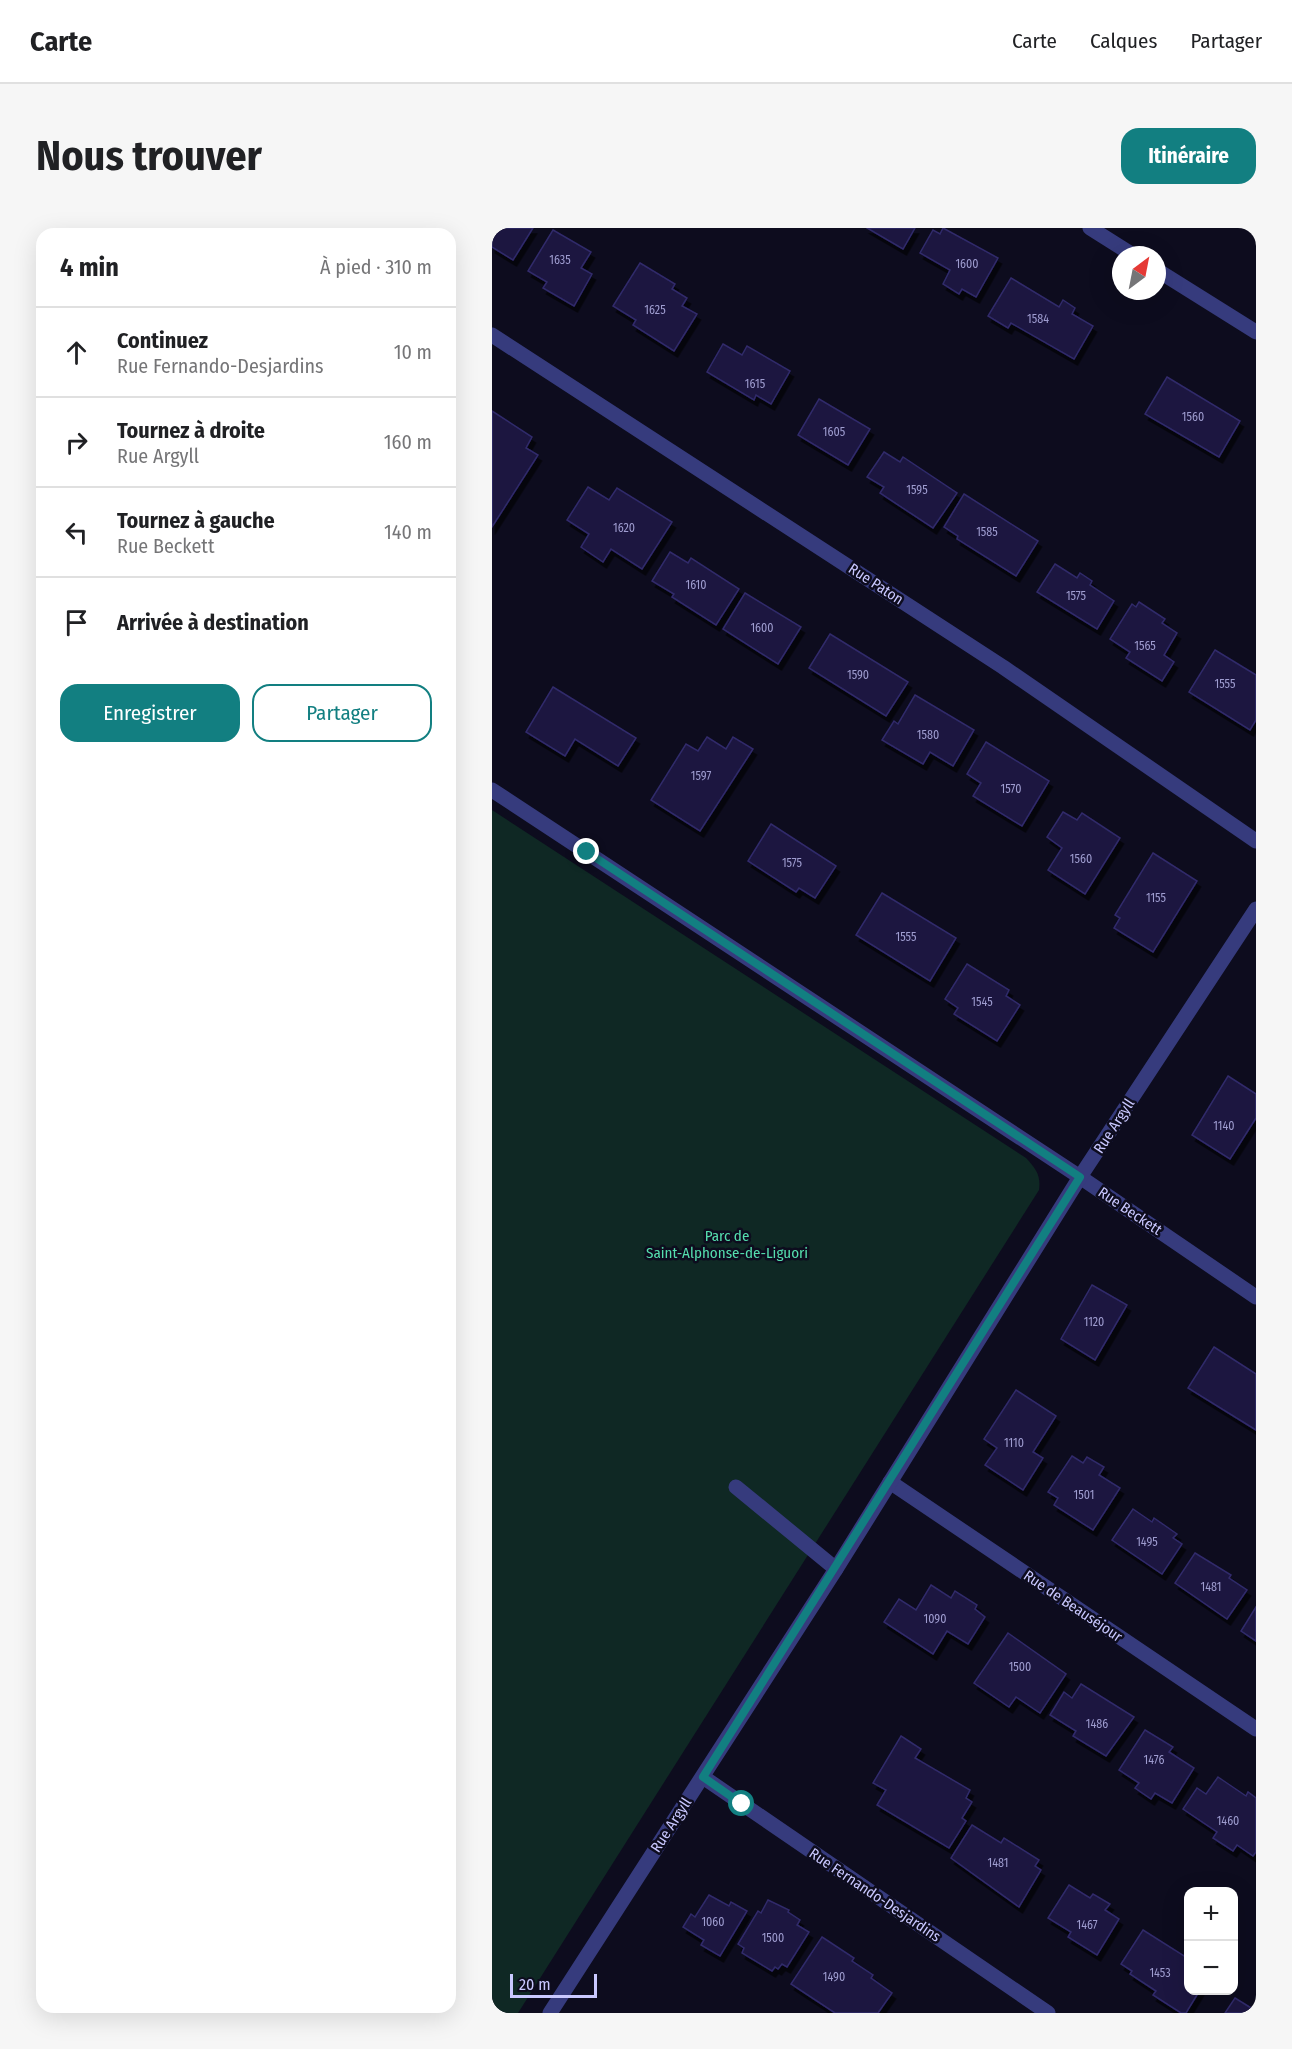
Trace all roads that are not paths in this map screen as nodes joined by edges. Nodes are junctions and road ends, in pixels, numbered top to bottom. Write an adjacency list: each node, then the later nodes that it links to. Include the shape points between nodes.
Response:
1 (1090, 228): 2 (street)
2 (1119, 246)
3 (1166, 276): 4 (street)
4 (1256, 332)
5 (492, 335): 7 (street, Rue Paton, via 1003,667)
6 (492, 790): 9 (street, Rue Beckett)
7 (1256, 841)
8 (1256, 909): 9 (street, Rue Argyll)
9 (1080, 1177): 10 (street, Rue Beckett); 11 (street, Rue Argyll)
10 (1256, 1297)
11 (891, 1482): 13 (street, Rue Argyll); 14 (street, Rue de Beauséjour)
12 (736, 1487): 13 (street)
13 (836, 1569): 15 (street, Rue Argyll)
14 (1256, 1729)
15 (703, 1777): 16 (street, Rue Argyll); 17 (street, Rue Fernando-Desjardins)
16 (550, 2013)
17 (1048, 2013)

